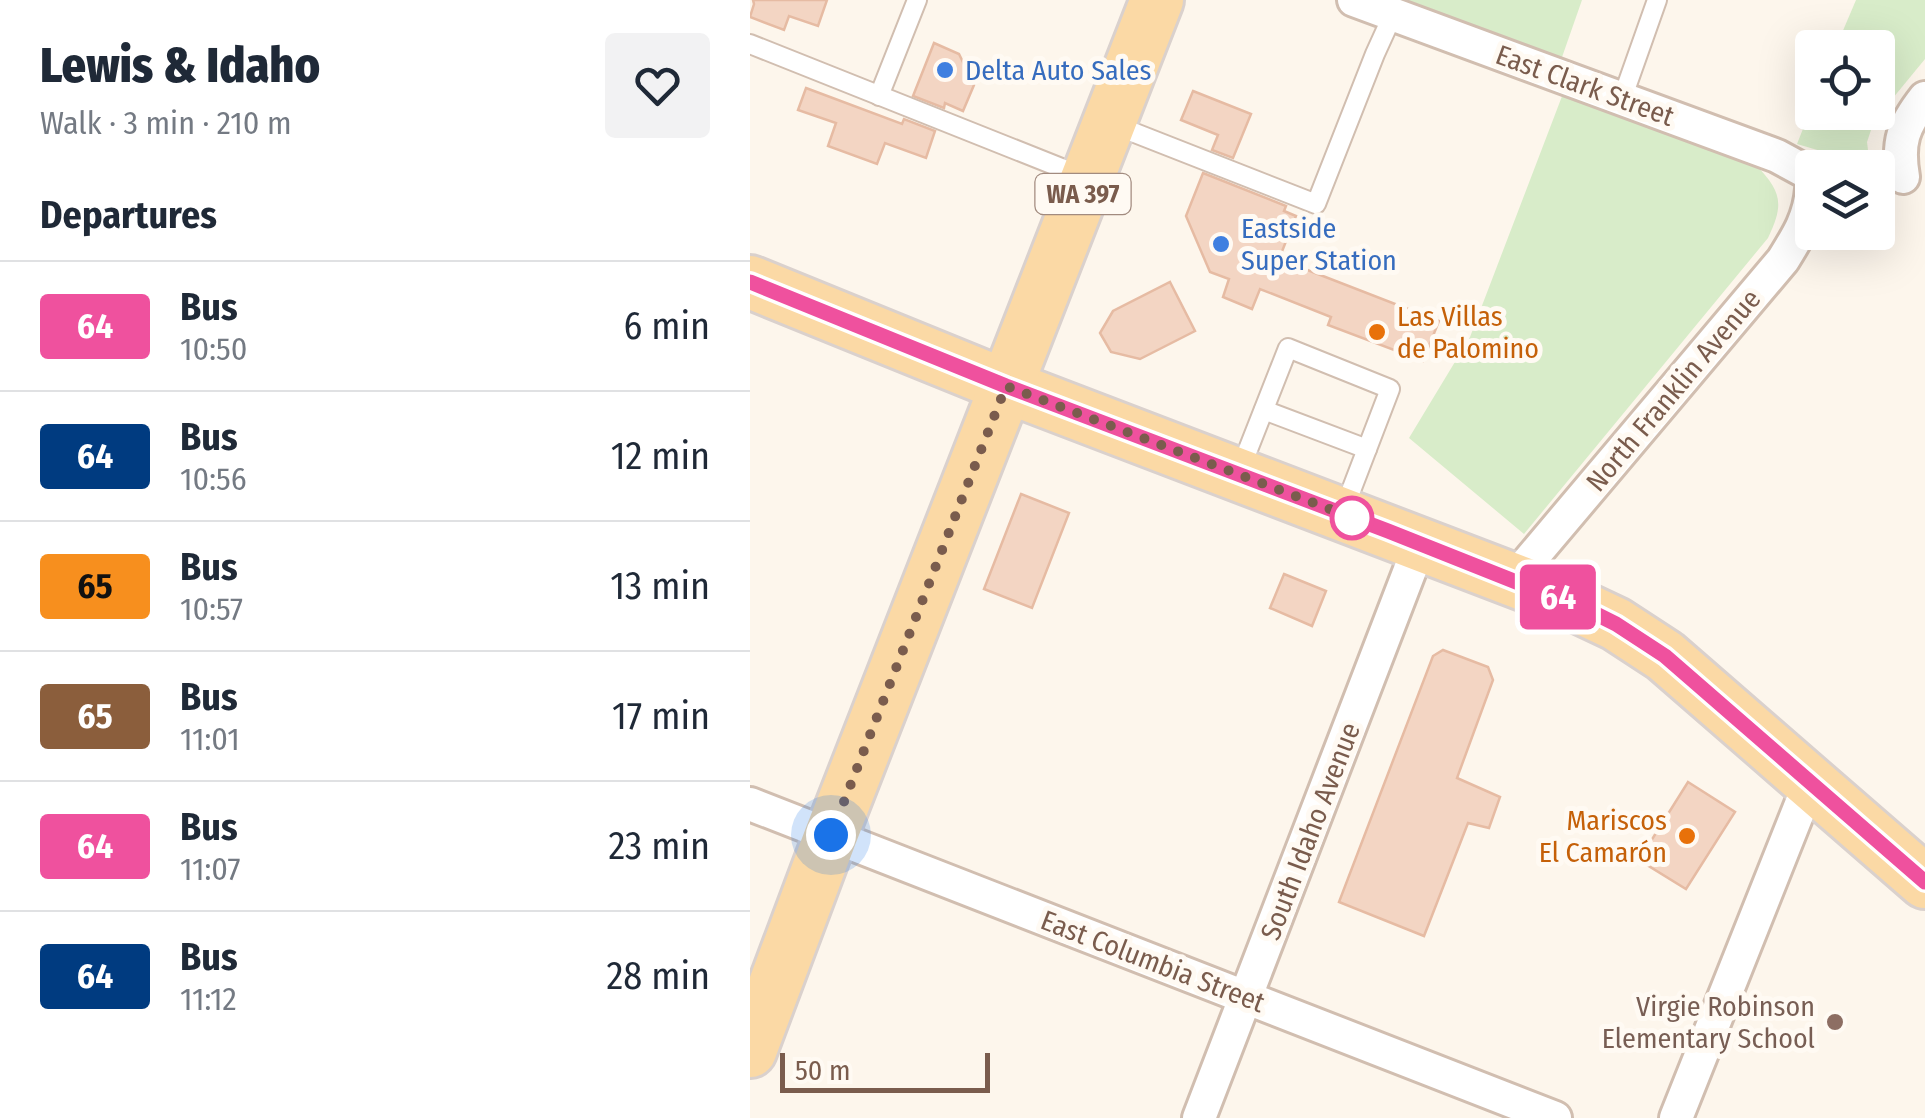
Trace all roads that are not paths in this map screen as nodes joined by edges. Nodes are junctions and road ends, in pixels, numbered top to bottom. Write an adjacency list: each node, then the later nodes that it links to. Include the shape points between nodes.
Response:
1 (916, 0): 7 (lane)
2 (1157, 0): 10 (main road, WA 397)
3 (1354, 0): 5 (street, East Clark Street)
4 (1657, 0): 9 (lane)
5 (1396, 7): 9 (street, East Clark Street); 10 (lane, via 1316,204)
6 (750, 44): 7 (lane)
7 (880, 96): 13 (lane)
8 (1925, 98): 12 (street, via 1903,133)
9 (1622, 99): 11 (street, East Clark Street)
10 (1110, 123): 13 (main road, WA 397)
11 (1795, 166)
12 (1902, 177)
13 (1089, 179): 16 (main road, WA 397)
14 (1795, 242): 22 (street, North Franklin Avenue)
15 (750, 282): 16 (main road)
16 (1006, 386): 19 (main road); 25 (main road, WA 397)
17 (1264, 410): 18 (lane); 18 (lane, via 1288,348 1390,388); 19 (lane)
18 (1367, 449): 20 (lane)
19 (1238, 475): 20 (main road)
20 (1342, 514): 21 (main road)
21 (1420, 544): 22 (main road); 27 (street, South Idaho Avenue)
22 (1513, 580): 23 (main road, via 1594,613 1665,656)
23 (1810, 782): 26 (main road); 31 (street)
24 (750, 804): 25 (street, East Columbia Street)
25 (831, 835): 27 (street, East Columbia Street); 28 (main road, WA 397)
26 (1925, 882)
27 (1246, 997): 29 (street, South Idaho Avenue); 30 (street, East Columbia Street)
28 (750, 1051)
29 (1199, 1118)
30 (1556, 1118)
31 (1676, 1118)

